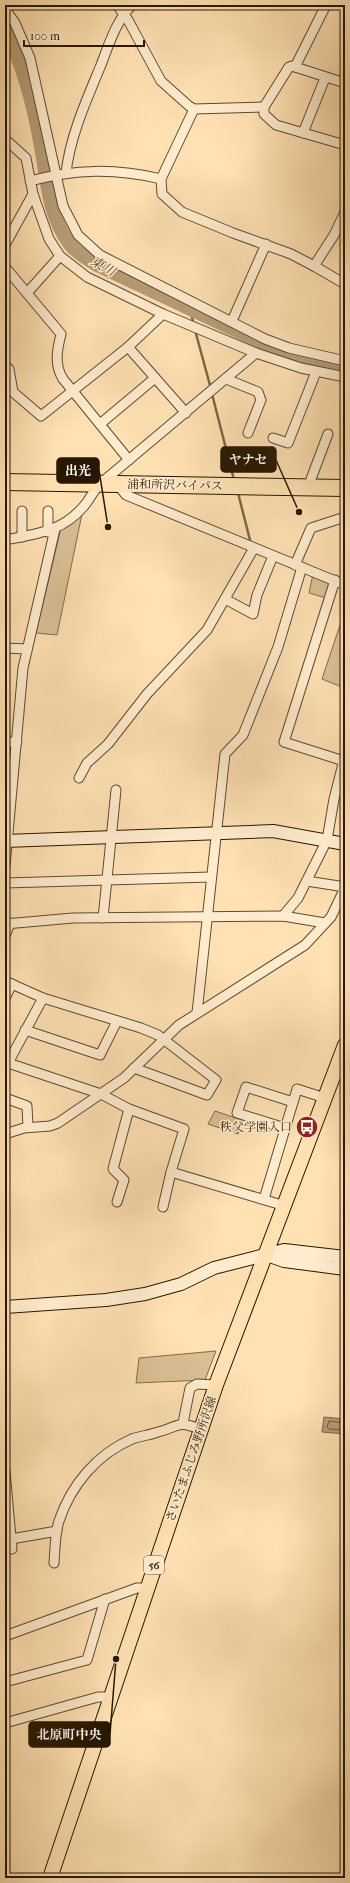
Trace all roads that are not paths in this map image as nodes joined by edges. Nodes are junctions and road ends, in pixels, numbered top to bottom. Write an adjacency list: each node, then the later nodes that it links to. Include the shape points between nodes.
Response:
1 (117, 5): 5 (street)
2 (132, 5): 5 (street)
3 (326, 5): 6 (street)
4 (5, 9): 14 (street, via 15,23 30,58)
5 (124, 13): 10 (street, via 161,81); 14 (street, via 86,101)
6 (295, 67): 7 (street); 9 (street, via 289,67)
7 (325, 78): 8 (street); 11 (street)
8 (345, 83)
9 (264, 107): 10 (street); 11 (street, via 264,114 276,125)
10 (194, 108): 15 (street)
11 (303, 134): 13 (street)
12 (5, 139): 16 (street, via 26,158)
13 (345, 144)
14 (59, 174): 15 (street, via 133,172); 16 (street); 27 (street, via 63,206 78,235 92,249 108,260)
15 (161, 178): 19 (street, via 162,194 182,212)
16 (33, 180): 17 (street)
17 (33, 194): 20 (street); 21 (street, via 49,239)
18 (345, 212): 22 (street)
19 (266, 244): 22 (street); 27 (street)
20 (5, 245)
21 (60, 256): 25 (street); 26 (street, via 87,277)
22 (314, 266): 24 (street)
23 (5, 267): 25 (street)
24 (345, 284)
25 (27, 293): 37 (street, via 61,334 56,355 59,372)
26 (163, 314): 29 (street); 30 (street)
27 (232, 321): 28 (street)
28 (265, 340): 30 (street); 31 (street)
29 (128, 347): 35 (street); 37 (street)
30 (259, 353): 33 (street); 36 (street)
31 (345, 361)
32 (5, 366): 37 (street, via 9,370 13,392 41,416)
33 (316, 372): 34 (street); 42 (street, via 288,443)
34 (345, 377)
35 (155, 378): 38 (street); 39 (street)
36 (226, 379): 38 (street); 40 (street, via 258,392 261,400)
37 (73, 392): 39 (street)
38 (186, 413): 43 (street)
39 (100, 424): 43 (street)
40 (248, 433)
41 (328, 434): 47 (street)
42 (273, 438)
43 (129, 460): 45 (street)
44 (5, 482): 45 (highway, 浦和所沢バイパス)
45 (100, 484): 46 (highway, 浦和所沢バイパス); 52 (street, via 76,514)
46 (118, 485): 47 (highway, 浦和所沢バイパス); 55 (street, via 126,496)
47 (310, 488): 48 (highway, 浦和所沢バイパス)
48 (345, 488)
49 (22, 511): 53 (street)
50 (48, 511): 52 (street)
51 (345, 517): 57 (street, via 311,528)
52 (52, 530): 53 (street); 62 (street)
53 (22, 537): 54 (street)
54 (5, 540)
55 (254, 548): 56 (street); 60 (street)
56 (272, 556): 57 (street); 60 (street, via 257,595 254,614)
57 (298, 566): 58 (street); 69 (street, via 278,647 244,735 224,754)
58 (335, 580): 59 (street); 65 (street, via 284,742)
59 (345, 585)
60 (225, 600): 66 (street, via 206,630 147,694 108,744 87,763)
61 (5, 648): 62 (street)
62 (27, 649): 64 (street)
63 (5, 742): 64 (street)
64 (17, 742): 67 (street)
65 (344, 758): 71 (street)
66 (79, 778)
67 (9, 781): 72 (street)
68 (116, 790): 70 (street)
69 (216, 834): 70 (street); 71 (street, via 273,831); 75 (street)
70 (111, 837): 72 (street); 76 (street)
71 (327, 840): 73 (street); 77 (street)
72 (6, 841): 74 (street)
73 (345, 844)
74 (5, 866)
75 (211, 877): 76 (street); 81 (street)
76 (107, 880): 78 (street); 82 (street)
77 (307, 881): 79 (street); 80 (street, via 298,898)
78 (5, 884)
79 (345, 888): 84 (street, via 331,917)
80 (283, 916): 81 (street); 84 (street)
81 (207, 917): 82 (street); 89 (street)
82 (103, 918): 83 (street)
83 (7, 923): 85 (street)
84 (325, 923): 89 (street, via 301,948)
85 (5, 936)
86 (9, 982): 87 (street); 88 (street)
87 (5, 998)
88 (43, 998): 90 (street); 91 (street)
89 (197, 1013): 92 (street)
90 (117, 1021): 91 (street, via 100,1055); 92 (street, via 141,1028)
91 (26, 1030): 94 (street)
92 (164, 1039): 95 (street); 95 (street, via 216,1080 207,1095)
93 (345, 1045): 98 (main road, さいたまふじみ野所沢線 / 56)
94 (7, 1062): 96 (street)
95 (134, 1068): 96 (street)
96 (101, 1094): 100 (street); 101 (street, via 58,1123)
97 (5, 1098): 101 (street, via 27,1106)
98 (325, 1098): 99 (street, via 296,1089); 107 (main road, さいたまふじみ野所沢線 / 56)
99 (293, 1102): 102 (street); 102 (street, via 246,1087 237,1113)
100 (129, 1109): 104 (street, via 184,1129); 106 (street, via 113,1169 124,1180)
101 (28, 1127): 103 (street)
102 (285, 1128): 105 (street)
103 (5, 1134)
104 (171, 1172): 105 (street); 108 (street)
105 (264, 1199): 107 (street)
106 (117, 1202)
107 (285, 1206): 109 (main road, さいたまふじみ野所沢線 / 56)
108 (163, 1207)
109 (267, 1255): 110 (street, via 284,1250); 111 (street, via 284,1261); 112 (street, via 214,1268 181,1284 145,1294 106,1300); 113 (main road, さいたまふじみ野所沢線 / 56)
110 (345, 1257)
111 (345, 1269)
112 (5, 1307)
113 (216, 1385): 114 (street, via 197,1384 190,1388); 115 (main road, さいたまふじみ野所沢線 / 56)
114 (183, 1423): 115 (street); 117 (street, via 131,1440 101,1458 74,1487)
115 (201, 1429): 121 (main road, さいたまふじみ野所沢線 / 56)
116 (5, 1471): 118 (street)
117 (57, 1531): 118 (street); 120 (street)
118 (11, 1539): 119 (street, via 12,1548)
119 (5, 1549)
120 (54, 1563)
121 (147, 1588): 122 (street, via 137,1588); 125 (main road, さいたまふじみ野所沢線 / 56)
122 (105, 1599): 123 (street); 124 (street, via 87,1660)
123 (5, 1636)
124 (5, 1682)
125 (110, 1697): 126 (street, via 98,1697); 127 (main road, さいたまふじみ野所沢線 / 56)
126 (5, 1723)
127 (50, 1878)

